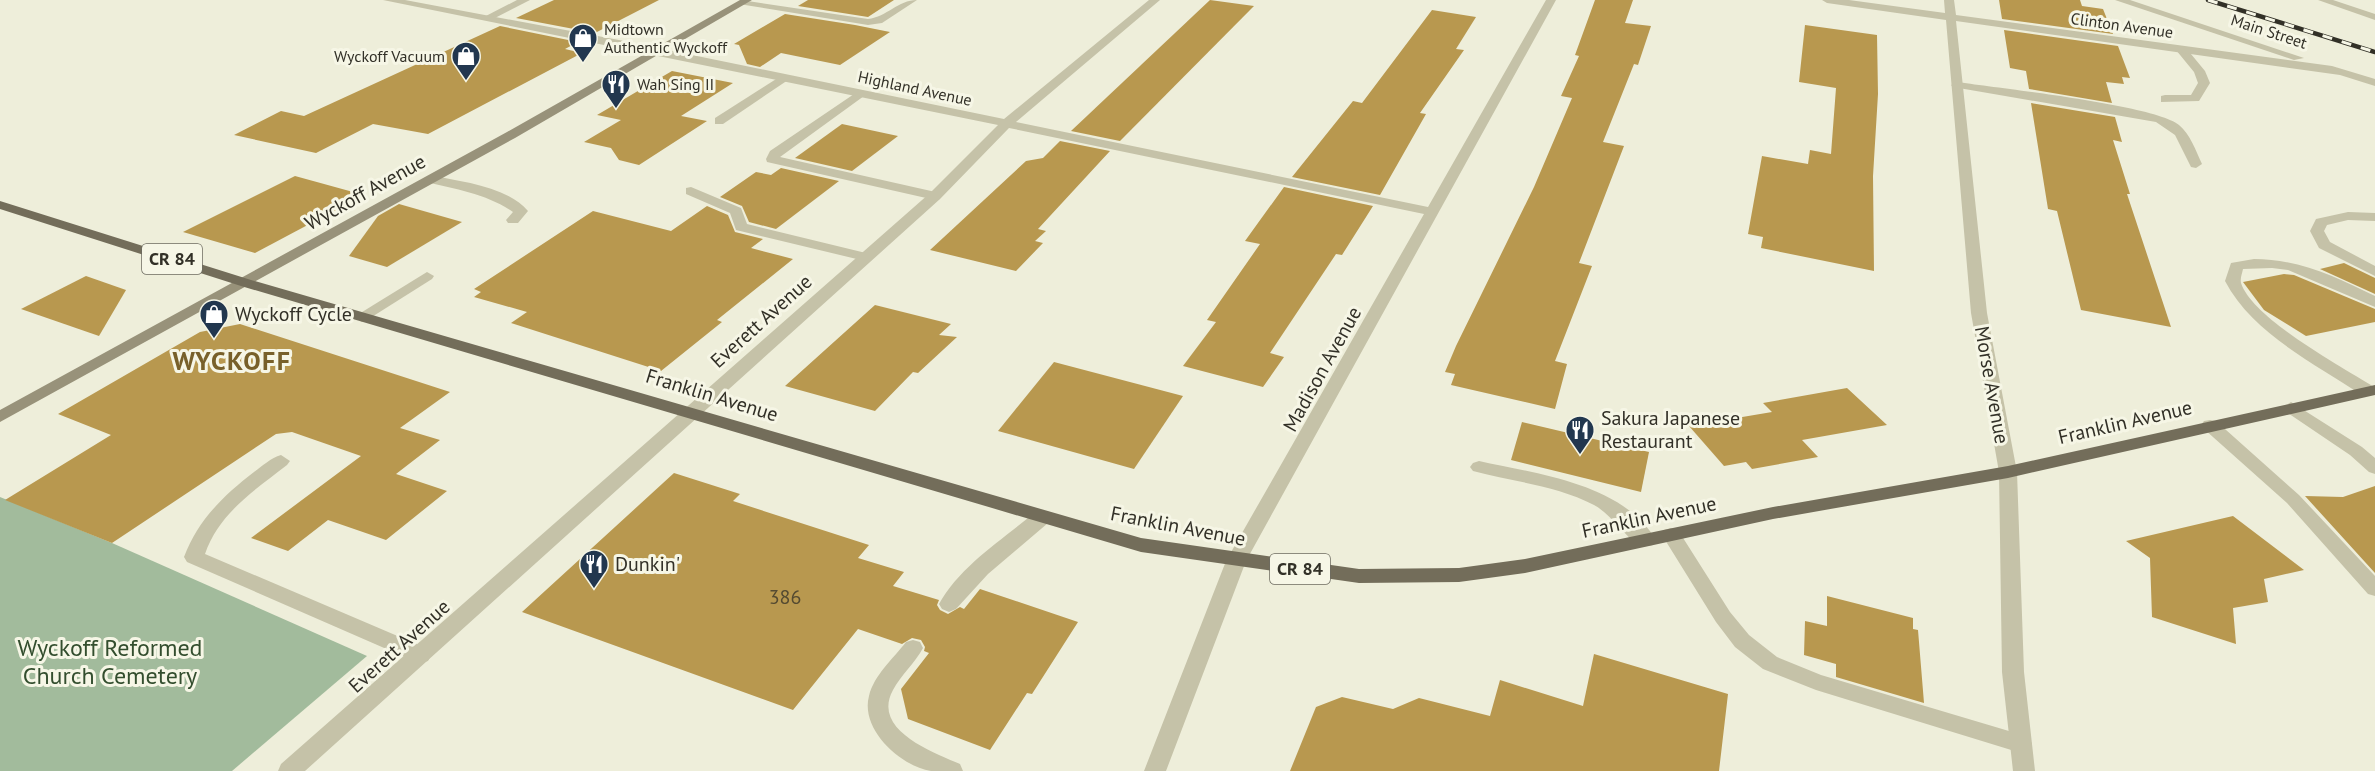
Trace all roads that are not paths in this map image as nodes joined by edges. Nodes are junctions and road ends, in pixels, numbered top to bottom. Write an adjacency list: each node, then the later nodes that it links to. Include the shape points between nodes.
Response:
1 (388, 0): 13 (street, Highland Avenue)
2 (525, 0): 13 (street)
3 (912, 0): 10 (street, via 878,21 868,22)
4 (1155, 0): 23 (street, Everett Avenue)
5 (1551, 0): 29 (street, Madison Avenue)
6 (1827, 0): 11 (street, Clinton Avenue)
7 (1949, 0): 11 (street, Morse Avenue)
8 (2120, 0): 16 (street, Main Street)
9 (2323, 0): 12 (street)
10 (746, 1): 15 (main road, Wyckoff Avenue)
11 (1951, 17): 14 (street, Clinton Avenue); 19 (street, Morse Avenue)
12 (2375, 17)
13 (487, 18): 15 (street, Highland Avenue)
14 (2182, 50): 16 (street, Clinton Avenue); 21 (street, via 2204,83 2195,98)
15 (657, 51): 17 (street, Highland Avenue); 25 (main road, Wyckoff Avenue)
16 (2341, 72): 18 (street, Main Street)
17 (785, 78): 20 (street, Highland Avenue); 22 (street)
18 (2375, 82)
19 (1957, 85): 24 (street, via 2162,120 2178,128); 46 (street, Morse Avenue, via 1979,313)
20 (860, 94): 23 (street, Highland Avenue); 27 (street, via 772,159)
21 (2165, 99)
22 (719, 121)
23 (1006, 124): 27 (street, Everett Avenue); 29 (street, Highland Avenue)
24 (2196, 164)
25 (431, 179): 31 (street, via 507,201 521,211); 35 (main road, Wyckoff Avenue)
26 (691, 191): 32 (street, via 736,211 741,227)
27 (934, 196): 32 (street, Everett Avenue)
28 (0, 205): 35 (main road, Franklin Avenue / CR 84)
29 (1434, 212): 50 (street, Madison Avenue)
30 (2375, 217): 33 (street, via 2331,218 2321,222 2317,231 2324,245)
31 (513, 220)
32 (865, 257): 40 (street, Everett Avenue)
33 (2375, 272)
34 (427, 276): 37 (street)
35 (246, 282): 37 (main road, Franklin Avenue / CR 84); 41 (main road, Wyckoff Avenue)
36 (2375, 302): 38 (street, via 2291,266 2258,262 2236,266 2231,273 2231,285 2253,313)
37 (362, 316): 40 (main road, Franklin Avenue / CR 84)
38 (2372, 390): 39 (main road, Franklin Avenue / CR 84)
39 (2291, 407): 42 (main road, Franklin Avenue / CR 84); 45 (street)
40 (691, 412): 47 (main road, Franklin Avenue / CR 84); 54 (street, Everett Avenue)
41 (0, 417)
42 (2210, 425): 46 (main road, Franklin Avenue / CR 84); 51 (street, via 2293,499)
43 (280, 461): 54 (street, via 224,505 199,538 194,558)
44 (1479, 467): 49 (street, via 1598,499)
45 (2375, 468)
46 (2008, 472): 48 (main road, Franklin Avenue / CR 84); 55 (street, Morse Avenue, via 2013,672)
47 (1041, 518): 50 (main road, Franklin Avenue / CR 84, via 1141,545); 52 (street, via 977,568)
48 (1671, 535): 49 (main road, Franklin Avenue / CR 84); 55 (street, via 1723,617 1742,641 1770,663 1816,682)
49 (1646, 540): 50 (main road, Franklin Avenue / CR 84, via 1525,566 1459,575 1359,576)
50 (1236, 561): 58 (street, Madison Avenue)
51 (2375, 589)
52 (949, 604)
53 (914, 648): 57 (street, via 881,692 879,719 890,737)
54 (421, 655): 56 (street, Everett Avenue)
55 (2021, 744): 59 (street, Morse Avenue)
56 (289, 771)
57 (952, 771)
58 (1155, 771)
59 (2024, 771)

